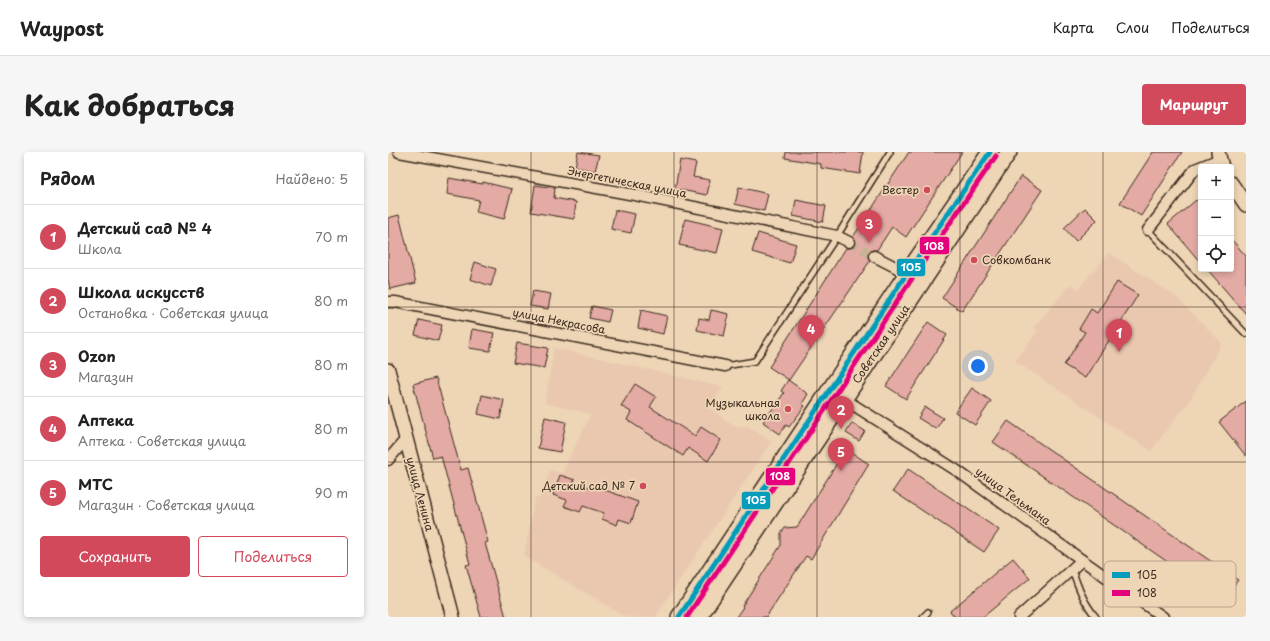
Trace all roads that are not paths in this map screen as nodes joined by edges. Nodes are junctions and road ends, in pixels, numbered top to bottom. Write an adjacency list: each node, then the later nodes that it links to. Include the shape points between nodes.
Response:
1 (399, 152): 5 (street, Энергетическая улица)
2 (890, 152): 10 (lane)
3 (990, 152): 13 (main road, Советская улица)
4 (1009, 152): 18 (main road, Советская улица)
5 (421, 154): 10 (street, Энергетическая улица)
6 (1220, 159): 9 (street, via 1195,169)
7 (1234, 187): 8 (street)
8 (1246, 205)
9 (1148, 230): 15 (lane)
10 (837, 236): 11 (street, Энергетическая улица); 16 (lane, via 755,360)
11 (849, 242)
12 (874, 256): 13 (street)
13 (907, 273): 27 (main road, Советская улица)
14 (388, 302): 16 (street, улица Некрасова)
15 (1246, 334)
16 (725, 366)
17 (388, 370): 19 (street, улица Ленина)
18 (844, 400): 21 (street, улица Тельмана, via 956,470); 28 (main road, Советская улица)
19 (406, 439): 20 (street); 26 (street, улица Ленина)
20 (388, 460)
21 (1082, 560): 22 (street); 23 (street, улица Тельмана)
22 (1072, 569): 30 (street); 31 (lane, via 1079,589)
23 (1104, 575)
24 (1149, 607): 32 (street, улица Тельмана)
25 (928, 612): 29 (lane)
26 (453, 617)
27 (679, 617)
28 (699, 617)
29 (923, 617)
30 (1019, 617)
31 (1096, 617)
32 (1163, 617)

